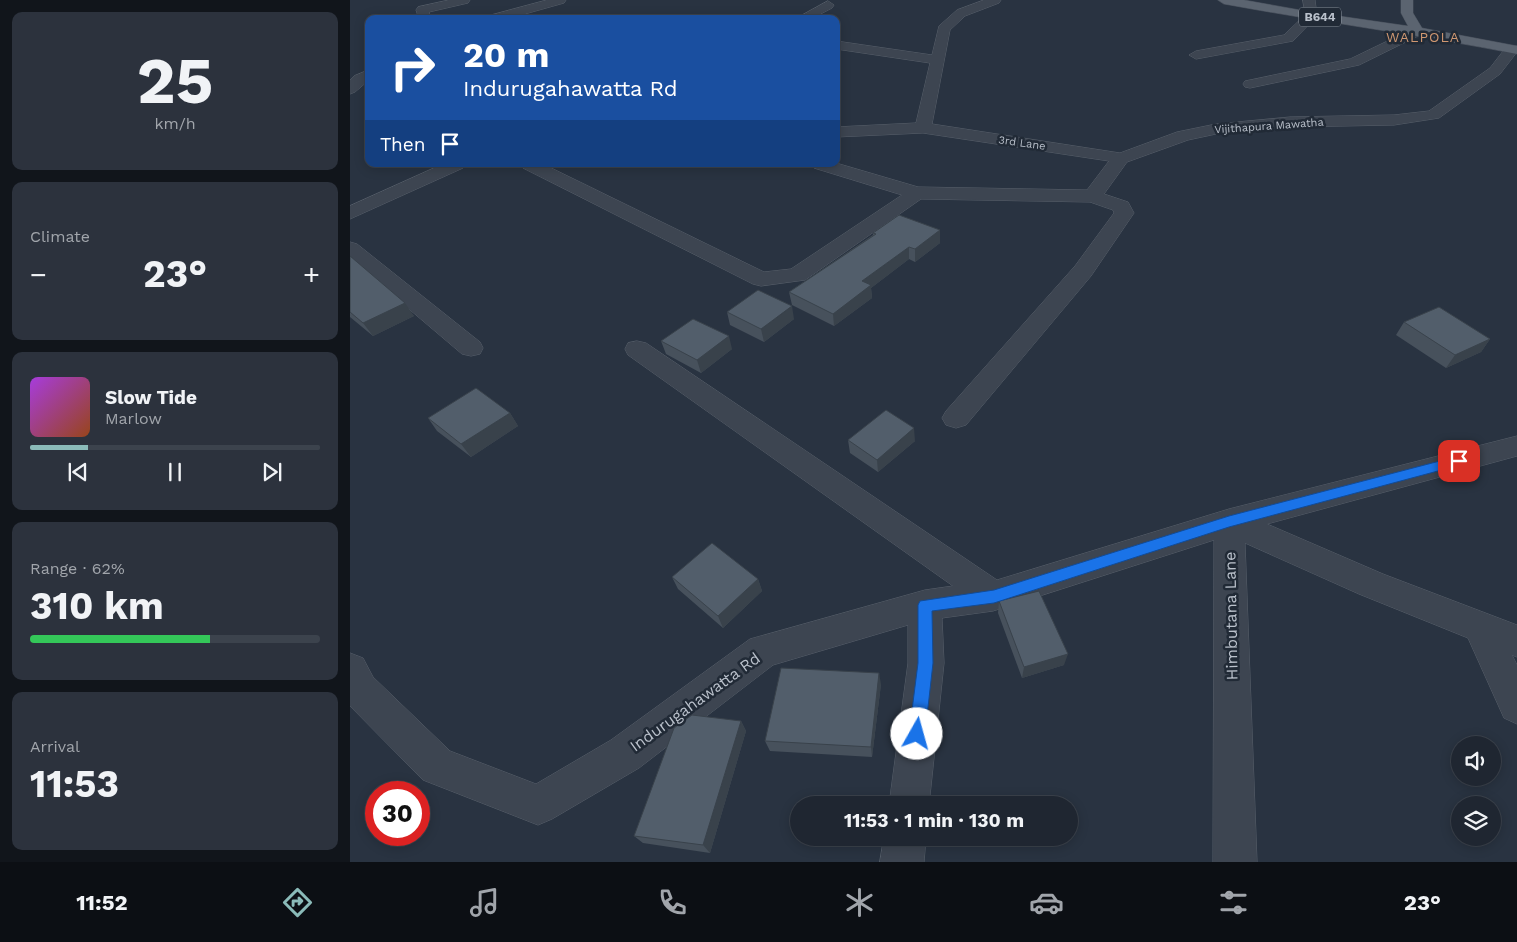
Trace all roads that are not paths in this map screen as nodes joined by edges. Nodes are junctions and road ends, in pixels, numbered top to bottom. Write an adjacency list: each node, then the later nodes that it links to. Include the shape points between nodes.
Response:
1 (464, 0): 8 (street, via 422,10)
2 (560, 0): 9 (street)
3 (996, 0): 16 (street, via 962,13 944,29)
4 (1224, 0): 11 (main road, B644)
5 (1309, 0): 11 (street)
6 (1406, 0): 12 (main road, via 1407,13)
7 (828, 5): 10 (street)
8 (424, 15)
9 (506, 15)
10 (809, 15)
11 (1311, 16): 12 (main road, B644); 15 (street, via 1288,38)
12 (1417, 30): 14 (main road, B644); 18 (street, via 1354,62)
13 (840, 46): 16 (street)
14 (1514, 50): 22 (street, Vijithapura Mawatha, via 1495,71 1433,115 1216,129 1183,136)
15 (1196, 55)
16 (938, 60): 20 (street)
17 (365, 76): 19 (street)
18 (1250, 84)
19 (350, 89)
20 (923, 128): 21 (street, 3rd Lane); 22 (street, 3rd Lane)
21 (840, 132)
22 (1121, 158): 27 (street)
23 (450, 167): 28 (street)
24 (535, 167): 26 (street, via 761,278 798,275)
25 (830, 167): 26 (street)
26 (916, 193): 27 (street)
27 (1092, 196): 32 (street, via 1121,206 1124,213 1083,271)
28 (350, 213)
29 (350, 248): 30 (street)
30 (471, 348)
31 (637, 349): 35 (street)
32 (956, 418)
33 (1517, 446): 34 (street, Indurugahawatta Rd)
34 (1229, 522): 35 (street, Indurugahawatta Rd); 37 (street); 44 (street, Himbutana Lane)
35 (994, 596): 36 (street, Indurugahawatta Rd)
36 (924, 605): 39 (street, Indurugahawatta Rd, via 763,652 625,754 538,805 437,766 360,690); 41 (street, via 926,663)
37 (1480, 627): 38 (street); 40 (street)
38 (1517, 641)
39 (350, 670)
40 (1517, 705)
41 (909, 796)
42 (904, 846): 43 (street)
43 (902, 862)
44 (1235, 862)

